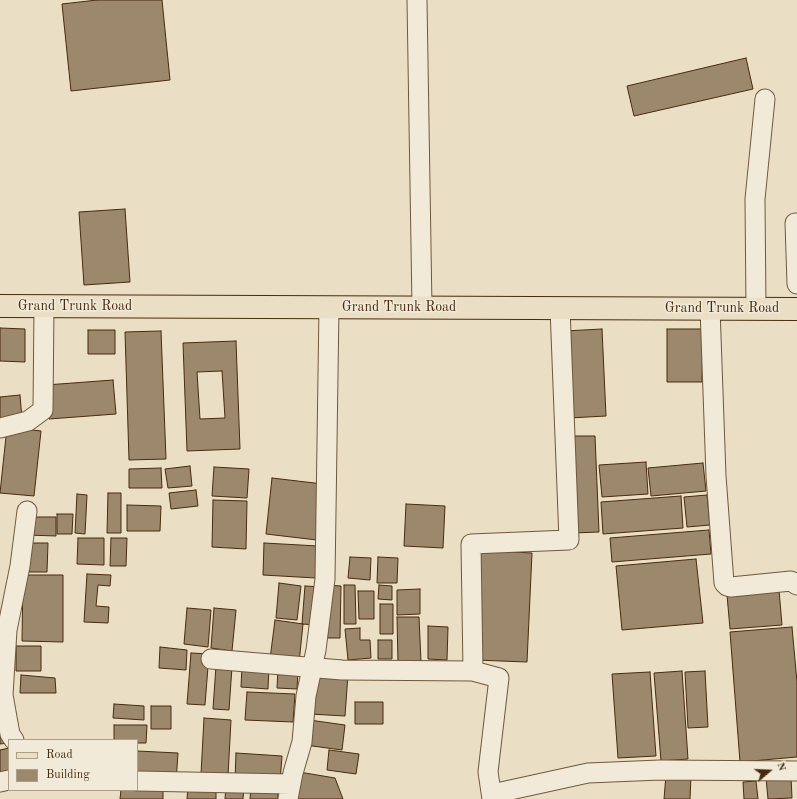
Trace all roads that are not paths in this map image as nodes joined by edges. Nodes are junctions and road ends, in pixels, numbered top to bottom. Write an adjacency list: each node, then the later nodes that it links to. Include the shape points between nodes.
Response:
1 (417, 0): 8 (street)
2 (765, 100): 11 (street, via 755,200)
3 (795, 223): 4 (street)
4 (797, 284)
5 (0, 306): 6 (main road, Grand Trunk Road)
6 (44, 306): 7 (main road, Grand Trunk Road); 13 (street, via 43,410 28,421)
7 (329, 307): 8 (main road, Grand Trunk Road); 18 (street, via 325,579)
8 (422, 307): 9 (main road, Grand Trunk Road)
9 (560, 308): 10 (main road, Grand Trunk Road); 19 (street, via 569,540 471,544)
10 (710, 308): 11 (main road, Grand Trunk Road); 15 (street, via 716,476 725,584 731,587 791,581)
11 (756, 309): 12 (main road, Grand Trunk Road)
12 (797, 309)
13 (0, 428)
14 (27, 511): 16 (street, via 20,566)
15 (797, 585)
16 (3, 630): 20 (street, via 6,663 3,695 10,734)
17 (211, 659): 18 (street)
18 (312, 667): 19 (street, via 424,672); 23 (street, via 306,696 302,742)
19 (473, 671): 24 (street, via 499,678 488,772)
20 (13, 739)
21 (797, 771): 24 (street, via 660,770 588,773)
22 (138, 781): 23 (street)
23 (289, 791)
24 (492, 797)

